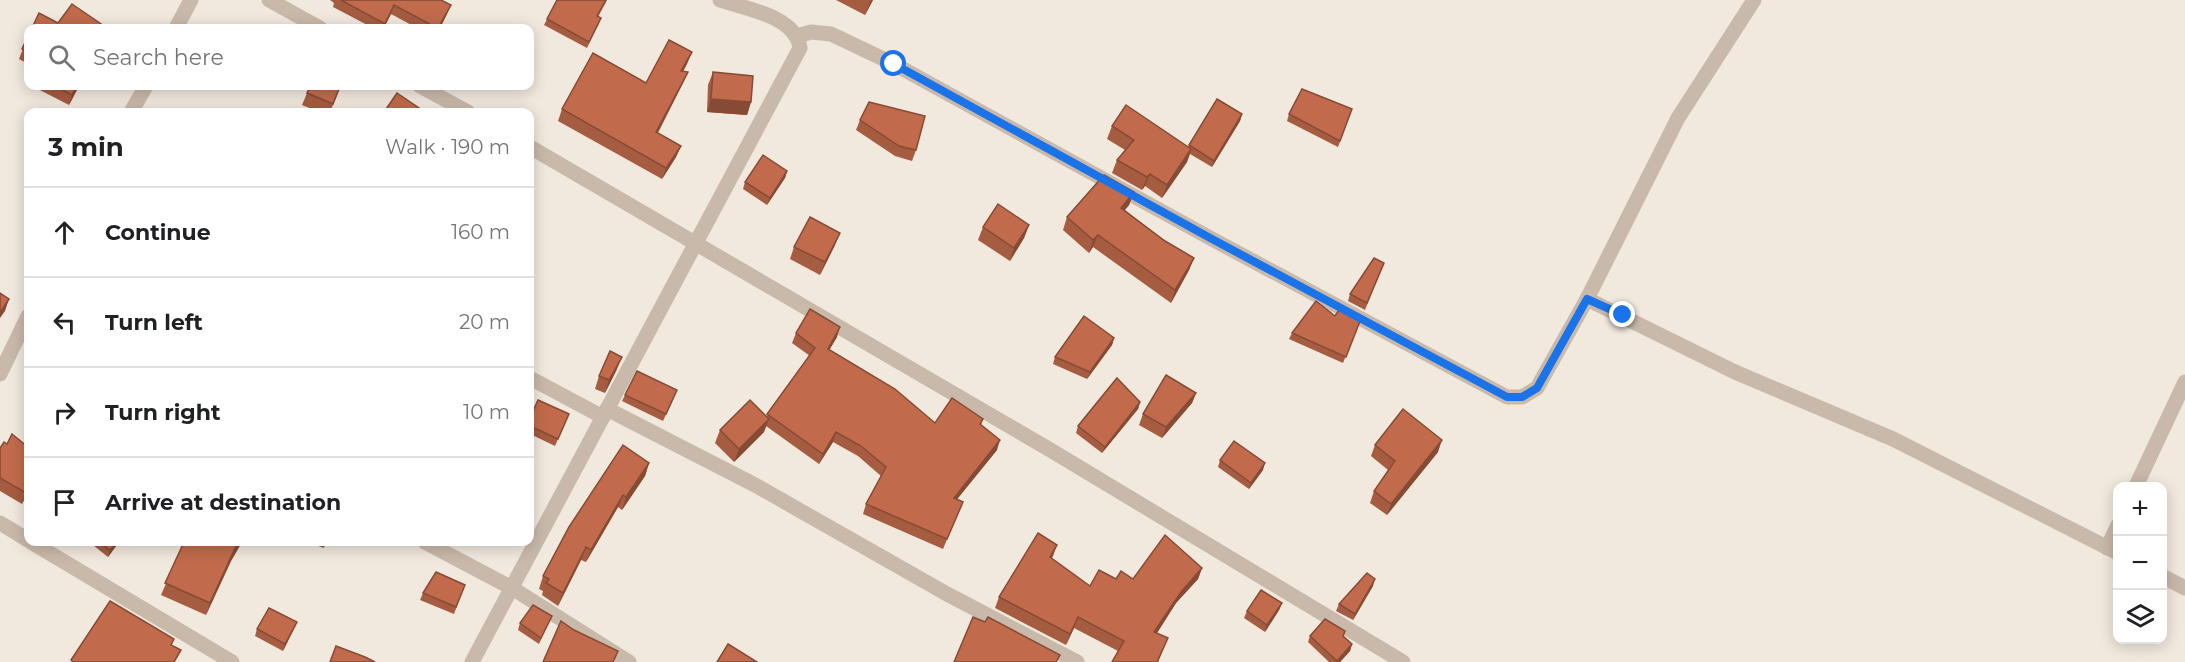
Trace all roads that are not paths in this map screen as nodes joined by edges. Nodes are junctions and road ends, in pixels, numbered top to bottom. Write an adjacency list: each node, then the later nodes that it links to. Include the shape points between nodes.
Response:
1 (191, 0): 5 (street)
2 (269, 0): 6 (street)
3 (720, 0): 7 (street, via 776,20)
4 (1754, 0): 14 (street, via 1678,118)
5 (178, 24)
6 (313, 24)
7 (798, 36): 13 (street, via 800,48); 14 (street, via 811,32 831,34 894,64 1507,397 1522,397 1537,388)
8 (144, 90): 10 (street)
9 (427, 90): 11 (street)
10 (133, 108)
11 (461, 108)
12 (534, 149): 13 (street)
13 (696, 242): 19 (street); 33 (street)
14 (1587, 299): 25 (street, via 1735,372 1893,439)
15 (24, 330): 16 (street)
16 (0, 374)
17 (534, 380): 19 (street)
18 (2185, 382): 20 (street)
19 (605, 413): 27 (street); 32 (street, via 755,485 947,594)
20 (2138, 482)
21 (0, 523): 22 (street)
22 (24, 537)
23 (38, 546): 29 (street)
24 (433, 546): 27 (street)
25 (2112, 550)
26 (2167, 578): 28 (street)
27 (512, 588): 30 (street); 31 (street)
28 (2185, 588)
29 (232, 662)
30 (472, 662)
31 (629, 662)
32 (1077, 662)
33 (1403, 662)

